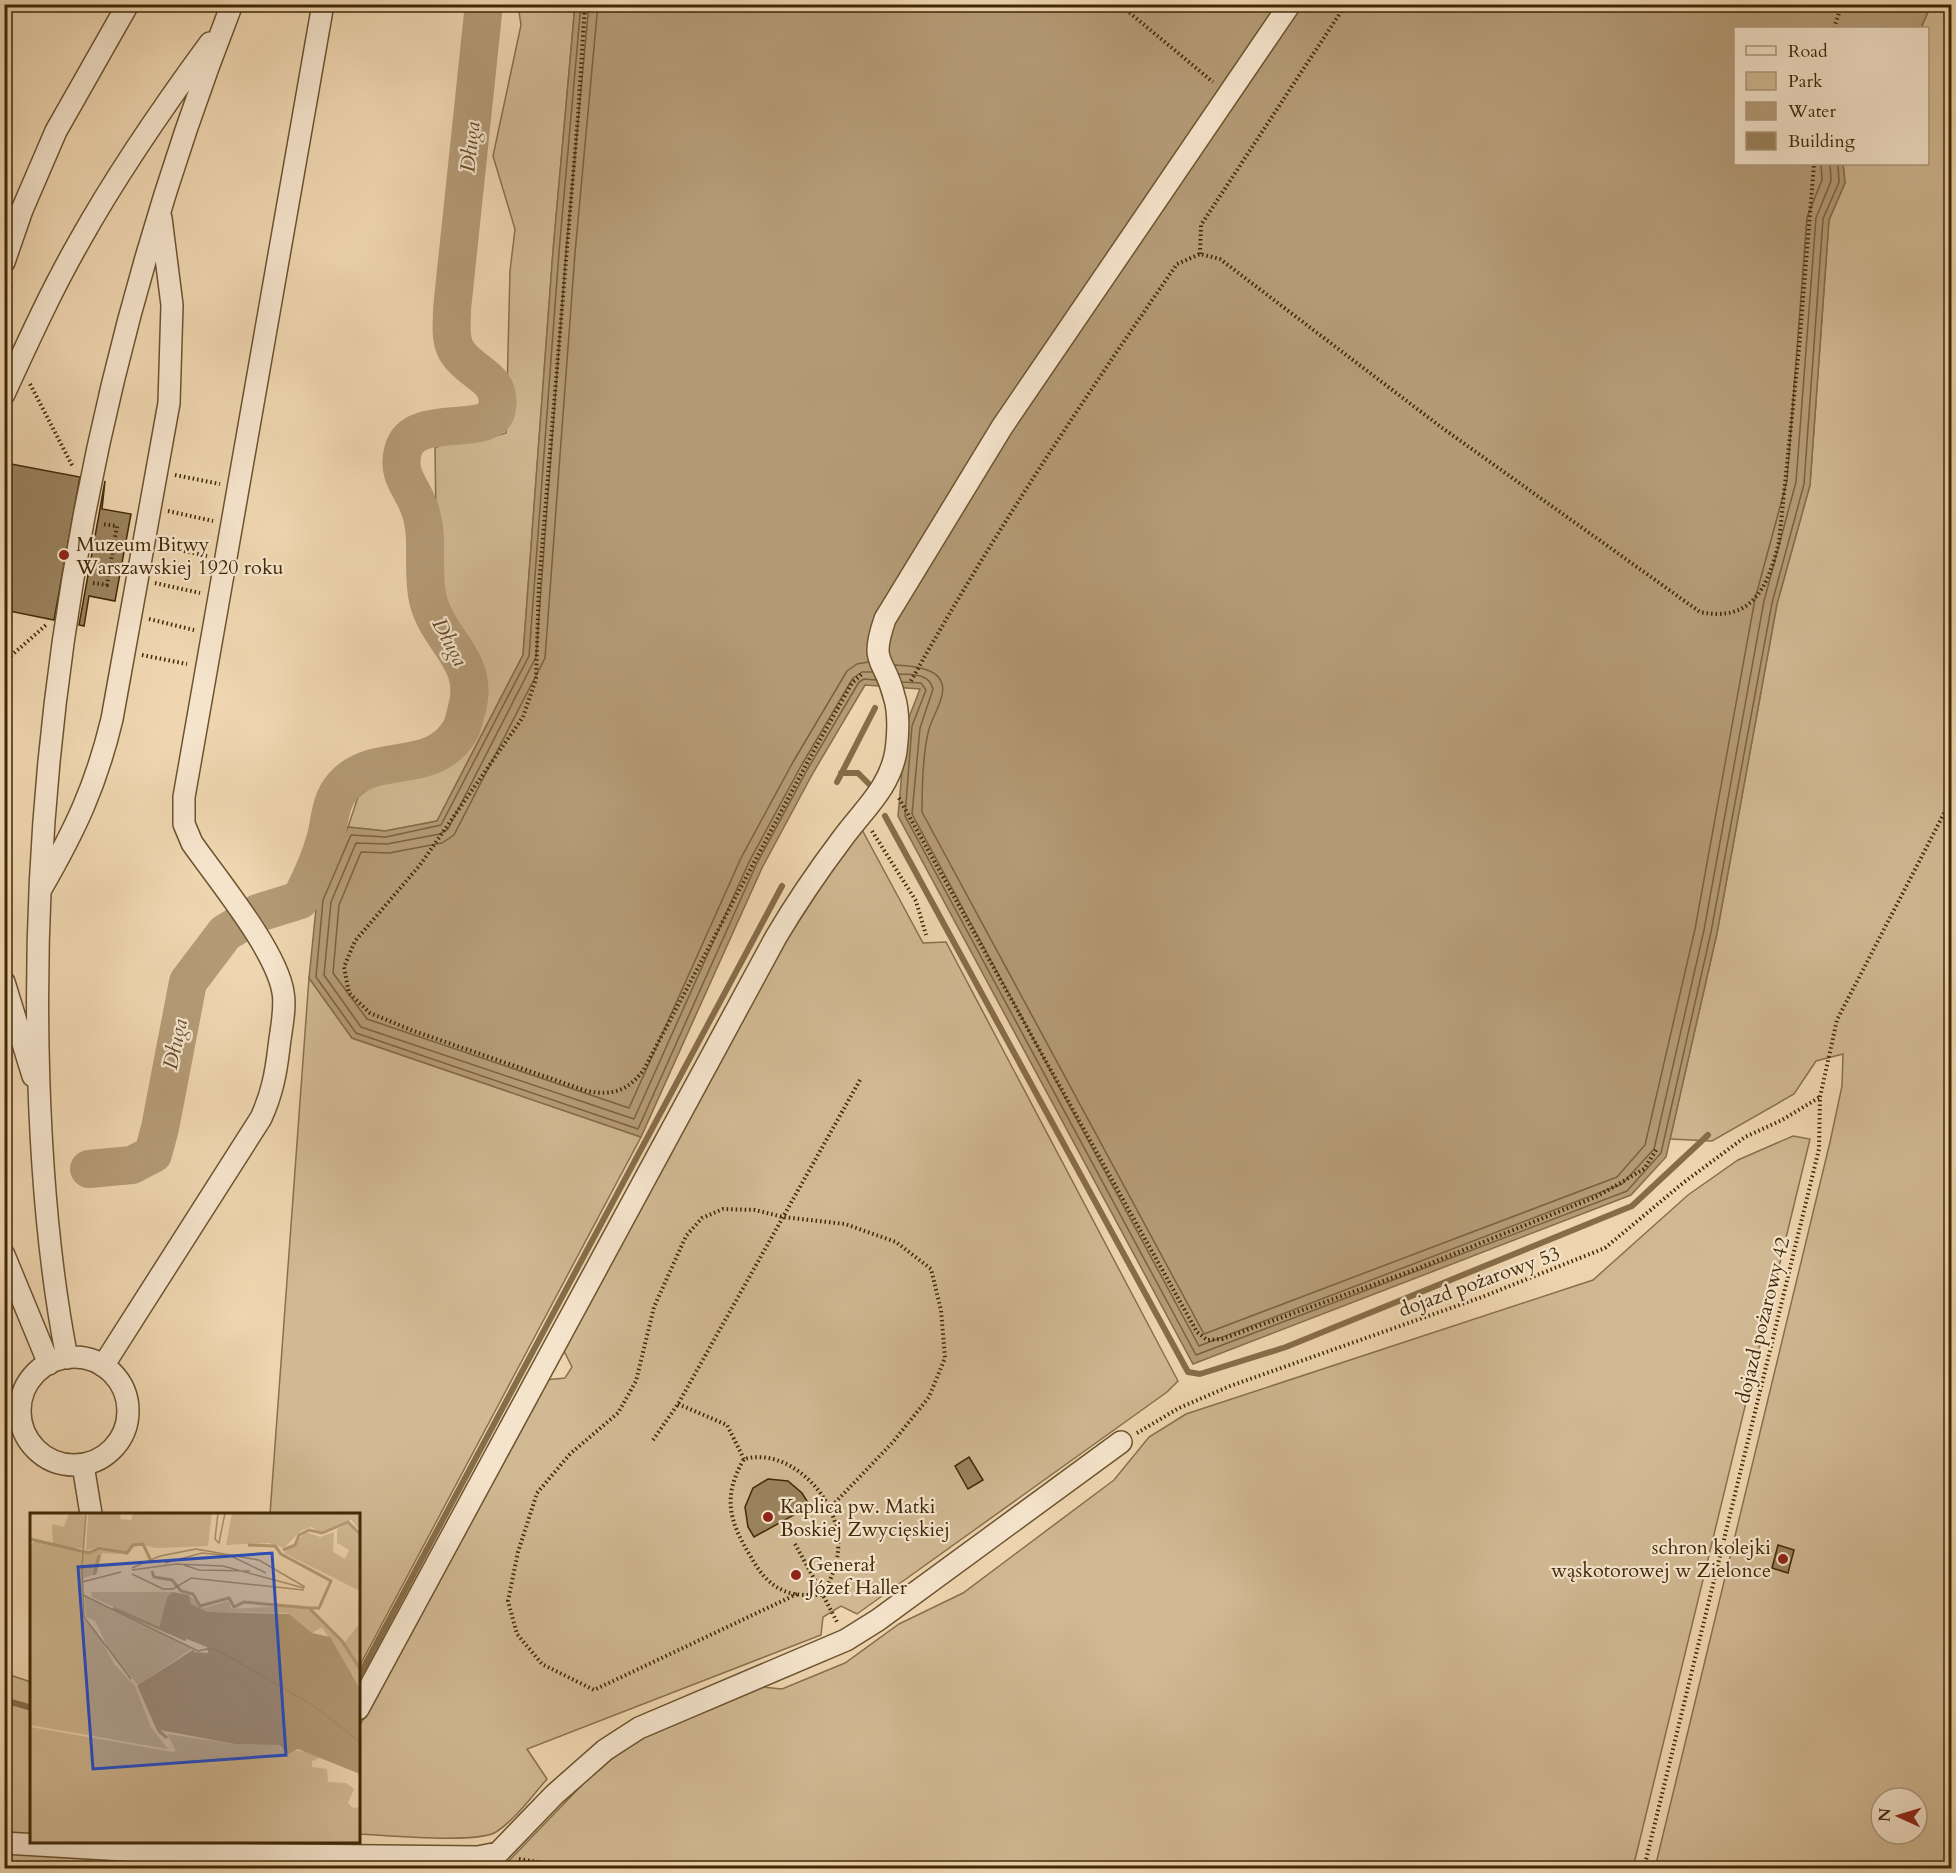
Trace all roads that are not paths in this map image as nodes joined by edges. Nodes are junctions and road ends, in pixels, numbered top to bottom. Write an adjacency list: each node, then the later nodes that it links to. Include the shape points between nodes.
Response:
1 (128, 4): 6 (street, via 56,131)
2 (323, 4): 13 (street, via 184,796 183,824 192,843 264,946 279,975 283,994 277,1066 271,1097)
3 (1290, 4): 17 (street, via 1002,427 885,619 878,642 878,661 896,708 896,749 888,779 802,893 776,937)
4 (229, 14): 5 (street); 7 (street, via 160,111 79,241)
5 (160, 210): 8 (street, via 135,292 95,471 66,629 48,758); 8 (street, via 172,305 169,403 107,739 85,809)
6 (4, 262)
7 (4, 394)
8 (39, 892): 10 (street)
9 (4, 982): 10 (street)
10 (39, 1094): 12 (street)
11 (4, 1255): 12 (street)
12 (58, 1361): 13 (street, via 80,1357); 15 (street, via 32,1377 23,1393 19,1410 22,1428 30,1444 44,1457 60,1464)
13 (103, 1366): 15 (street, via 122,1386 128,1421 110,1452)
14 (1121, 1442): 20 (street, via 846,1640 639,1728 605,1750 498,1853 478,1857)
15 (83, 1465): 16 (street)
16 (91, 1513)
17 (360, 1705)
18 (4, 1843): 19 (street)
19 (145, 1847): 20 (street)
20 (283, 1847)

